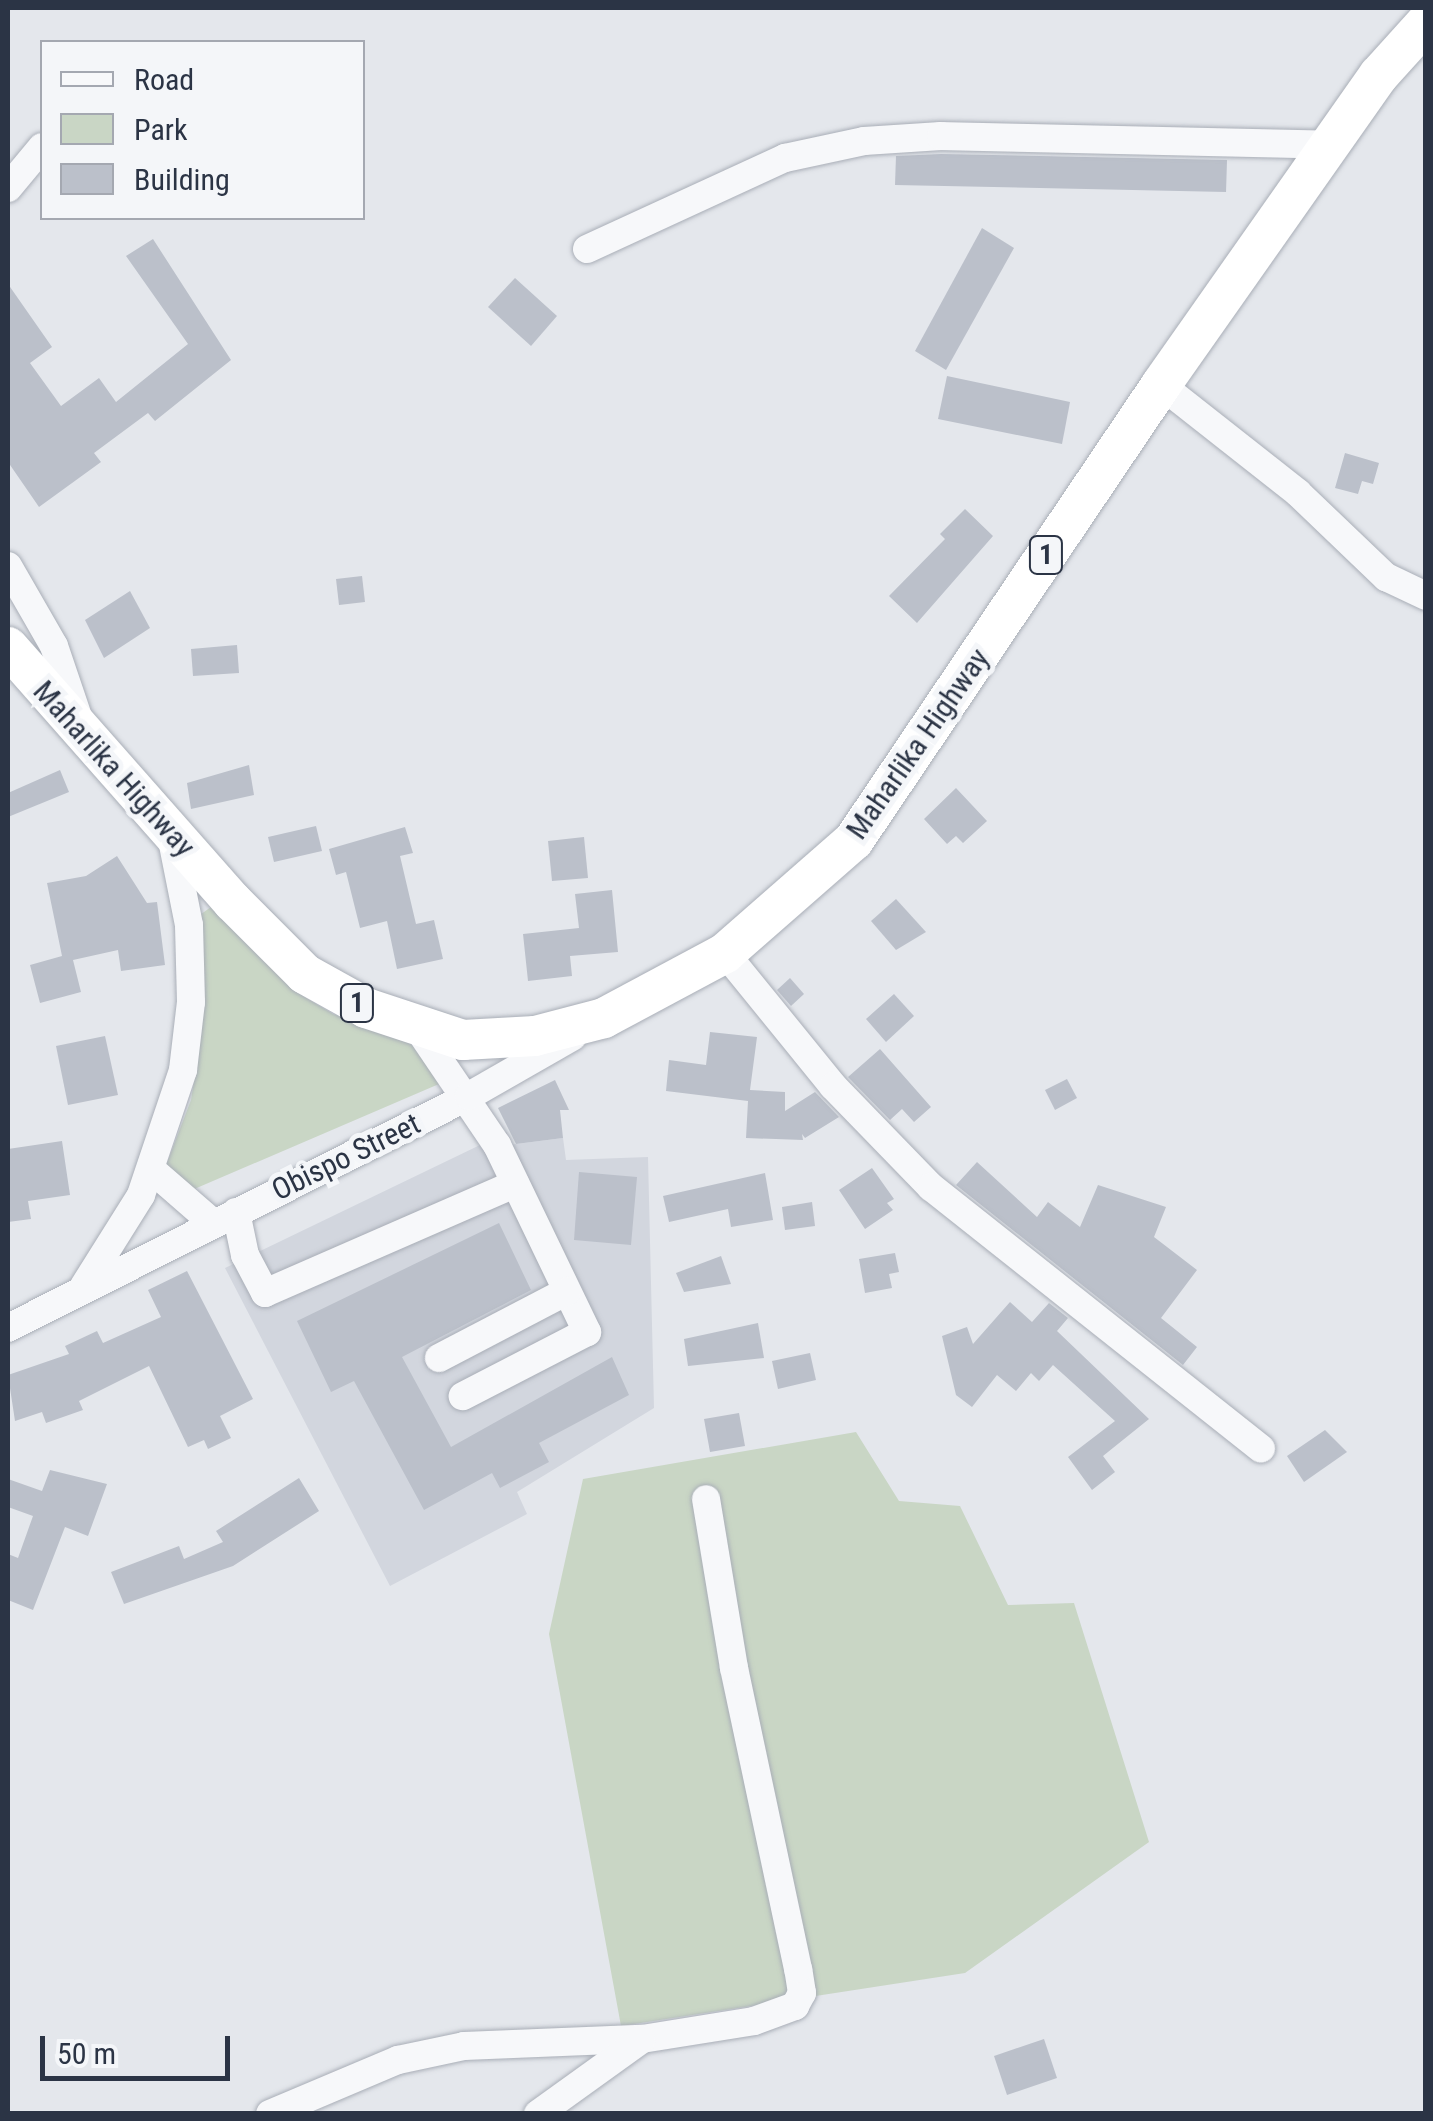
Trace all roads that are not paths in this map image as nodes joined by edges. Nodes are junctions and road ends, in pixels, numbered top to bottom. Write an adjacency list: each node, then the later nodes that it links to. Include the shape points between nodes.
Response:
1 (1426, 23): 2 (highway, Maharlika Highway / 1)
2 (1329, 146): 5 (street, via 942,136 864,141 785,158); 6 (highway, Maharlika Highway / 1)
3 (40, 149): 4 (street)
4 (8, 188)
5 (587, 249)
6 (1161, 386): 8 (street, via 1298,493 1386,576); 12 (highway, Maharlika Highway / 1, via 854,840)
7 (8, 566): 10 (street, via 54,646)
8 (1426, 596)
9 (8, 650): 10 (highway, Maharlika Highway / 1)
10 (87, 742): 11 (highway, Maharlika Highway / 1)
11 (170, 831): 14 (highway, Maharlika Highway / 1, via 304,974); 16 (street, via 189,925 191,1002 183,1070)
12 (725, 953): 13 (highway, Maharlika Highway / 1); 24 (street, via 834,1086 931,1187)
13 (604, 1018): 14 (highway, Maharlika Highway / 1, via 535,1036 463,1040); 15 (street, Obispo Street)
14 (419, 1030): 15 (street)
15 (469, 1096): 17 (street); 18 (street, Obispo Street)
16 (152, 1170): 18 (street); 19 (street)
17 (515, 1184): 18 (street, via 264,1293); 20 (street)
18 (224, 1218): 19 (street, Obispo Street)
19 (84, 1288): 21 (street, Obispo Street)
20 (567, 1290): 22 (street); 23 (street, via 588,1332)
21 (8, 1328)
22 (439, 1358)
23 (463, 1396)
24 (1261, 1449)
25 (706, 1499): 26 (street, via 802,1993 784,2014)
26 (642, 2040): 27 (street, via 431,2053 398,2060); 28 (street)
27 (270, 2114)
28 (538, 2114)

